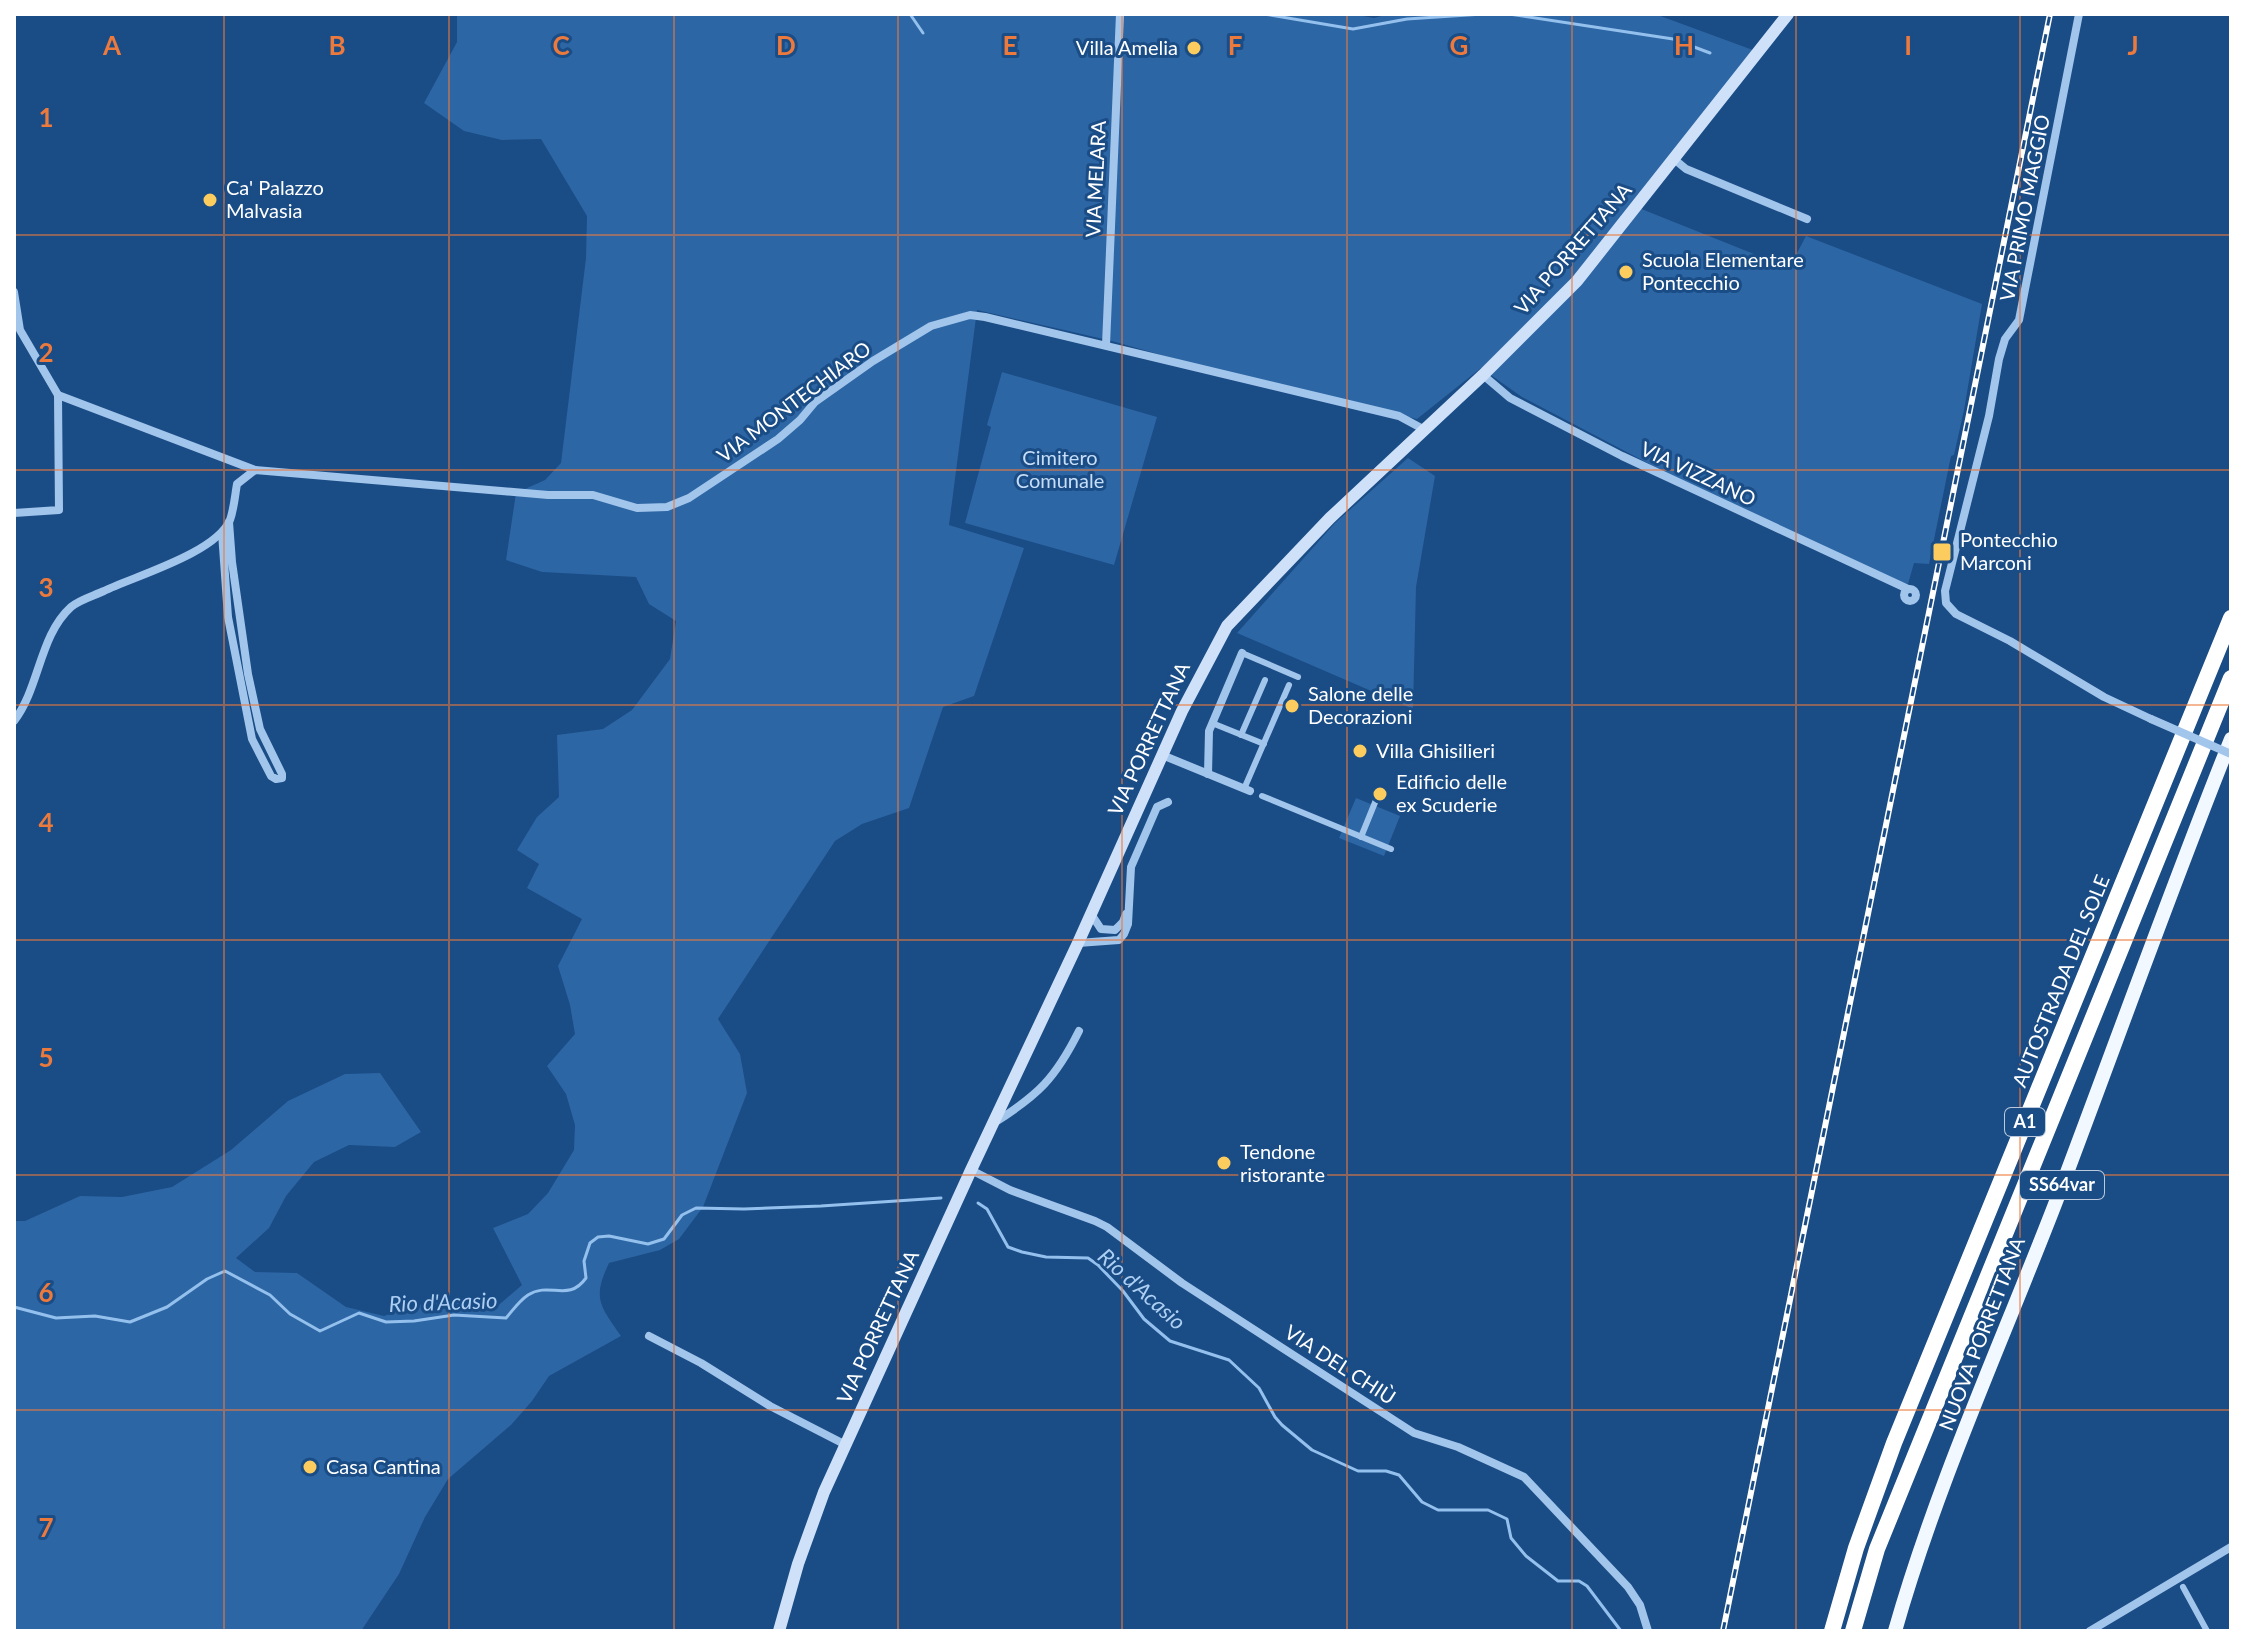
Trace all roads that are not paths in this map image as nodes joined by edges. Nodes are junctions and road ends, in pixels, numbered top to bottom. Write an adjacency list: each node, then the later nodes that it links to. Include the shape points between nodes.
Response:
1 (1120, 14): 7 (street, VIA MELARA)
2 (1788, 14): 4 (main road, VIA PORRETTANA)
3 (2079, 14): 25 (street, VIA PRIMO MAGGIO, bridge, via 2019,320 1999,359 1946,603 1956,614 2104,697)
4 (1674, 159): 5 (street, via 1686,169); 8 (main road, VIA PORRETTANA, via 1577,281)
5 (1807, 219)
6 (14, 292): 9 (street, via 20,330)
7 (1106, 345): 10 (street, VIA MONTECHIARO, via 1399,416); 11 (street, VIA MONTECHIARO, via 970,315 931,326 815,402 778,439 667,507 637,508 593,495)
8 (1483, 375): 10 (main road, VIA PORRETTANA); 15 (street, VIA VIZZANO, via 1510,398 1622,456)
9 (58, 395): 11 (street, VIA MONTECHIARO); 12 (street, via 59,510)
10 (1423, 429): 26 (main road, VIA PORRETTANA, via 1227,626)
11 (255, 470): 13 (street, via 237,484)
12 (14, 513)
13 (229, 521): 14 (street); 14 (street, via 248,674 260,729 282,778 271,776 252,739 228,617)
14 (222, 533): 20 (street, via 177,562 73,605 55,624 29,698)
15 (1906, 591)
16 (2231, 618): 46 (highway, AUTOSTRADA DEL SOLE / A1, via 1894,1443)
17 (1242, 653): 21 (street); 24 (street, via 1293,679)
18 (2231, 678): 47 (highway, A1, via 1877,1549)
19 (1265, 680): 22 (street)
20 (14, 721)
21 (1212, 723): 22 (street); 27 (street)
22 (1241, 735): 24 (street)
23 (2231, 739): 48 (highway, NUOVA PORRETTANA / SS64var, via 1928,1529)
24 (1264, 744): 28 (street)
25 (2231, 754)
26 (1162, 755): 27 (street); 35 (main road, VIA PORRETTANA)
27 (1208, 774): 28 (street)
28 (1247, 790)
29 (1262, 796): 32 (street)
30 (1376, 800): 32 (street)
31 (1168, 802): 34 (street, via 1157,807 1131,867)
32 (1361, 837): 33 (street)
33 (1391, 849)
34 (1129, 906): 35 (street, via 1115,930); 36 (street, via 1128,924 1119,940)
35 (1088, 920): 36 (main road, VIA PORRETTANA)
36 (1078, 943): 38 (main road, VIA PORRETTANA)
37 (1079, 1031): 38 (street, via 1041,1090)
38 (993, 1124): 39 (main road, VIA PORRETTANA)
39 (971, 1170): 41 (main road, VIA PORRETTANA); 45 (street, VIA DEL CHIÙ, via 1107,1227 1182,1283 1414,1433 1524,1477 1628,1587)
40 (649, 1336): 41 (street)
41 (846, 1445): 44 (main road, VIA PORRETTANA, via 804,1545)
42 (2231, 1547): 43 (street)
43 (2180, 1582): 49 (street); 50 (street)
44 (779, 1631)
45 (1648, 1631)
46 (1832, 1631)
47 (1853, 1631)
48 (1895, 1631)
49 (2090, 1631)
50 (2207, 1631)

